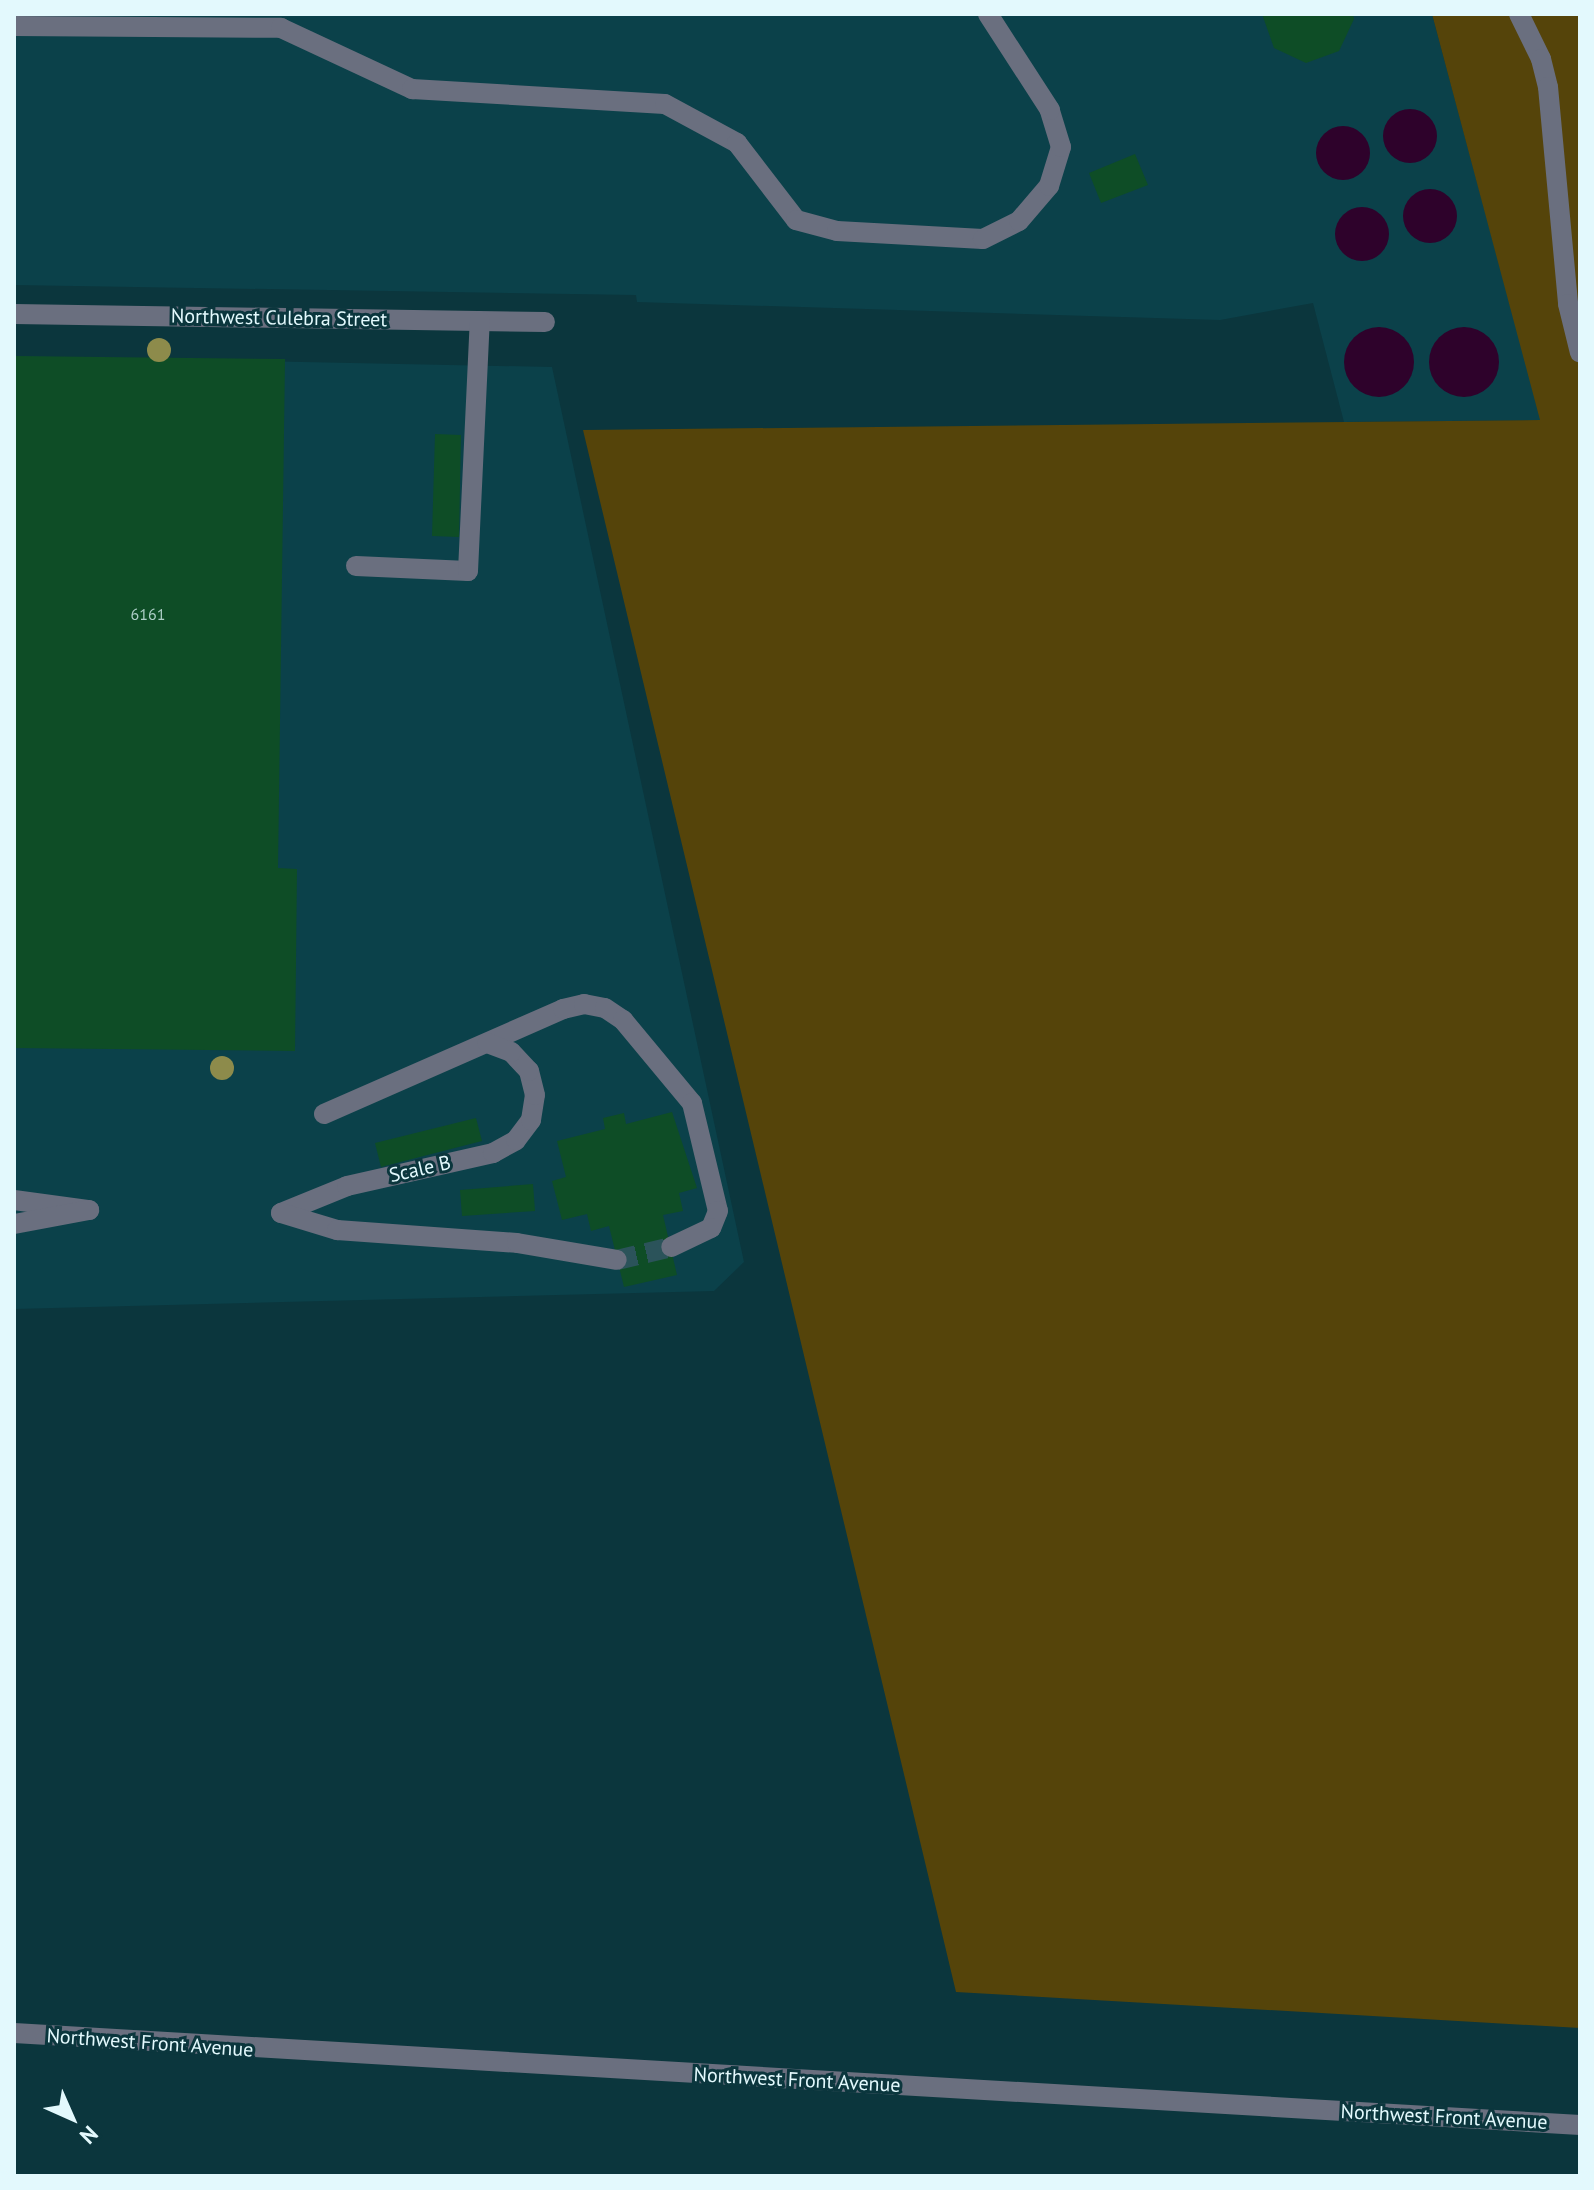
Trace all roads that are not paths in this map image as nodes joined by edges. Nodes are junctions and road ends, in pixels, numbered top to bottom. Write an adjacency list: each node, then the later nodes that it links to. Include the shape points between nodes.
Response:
1 (988, 14): 3 (street, via 1050,110 1061,147 1049,186 1019,221 983,239 837,231 796,220 737,143 665,104 412,89 281,28)
2 (1519, 14): 7 (street, via 1548,87 1568,304)
3 (14, 26)
4 (14, 314): 5 (street, Northwest Culebra Street)
5 (480, 321): 6 (street, Northwest Culebra Street); 8 (street, via 468,571)
6 (545, 322)
7 (1580, 353)
8 (356, 566)
9 (488, 1043): 10 (street); 13 (street, via 584,1004 605,1008 623,1020 692,1103 714,1192 718,1211 711,1228); 14 (street, Scale B, via 520,1061 535,1095 531,1120 516,1140 493,1153 347,1186 281,1213 337,1230 517,1243)
10 (324, 1114)
11 (14, 1200): 12 (street, via 89,1210)
12 (14, 1224)
13 (671, 1247)
14 (617, 1260)
15 (14, 2033): 16 (street, Northwest Front Avenue)
16 (1580, 2125)

